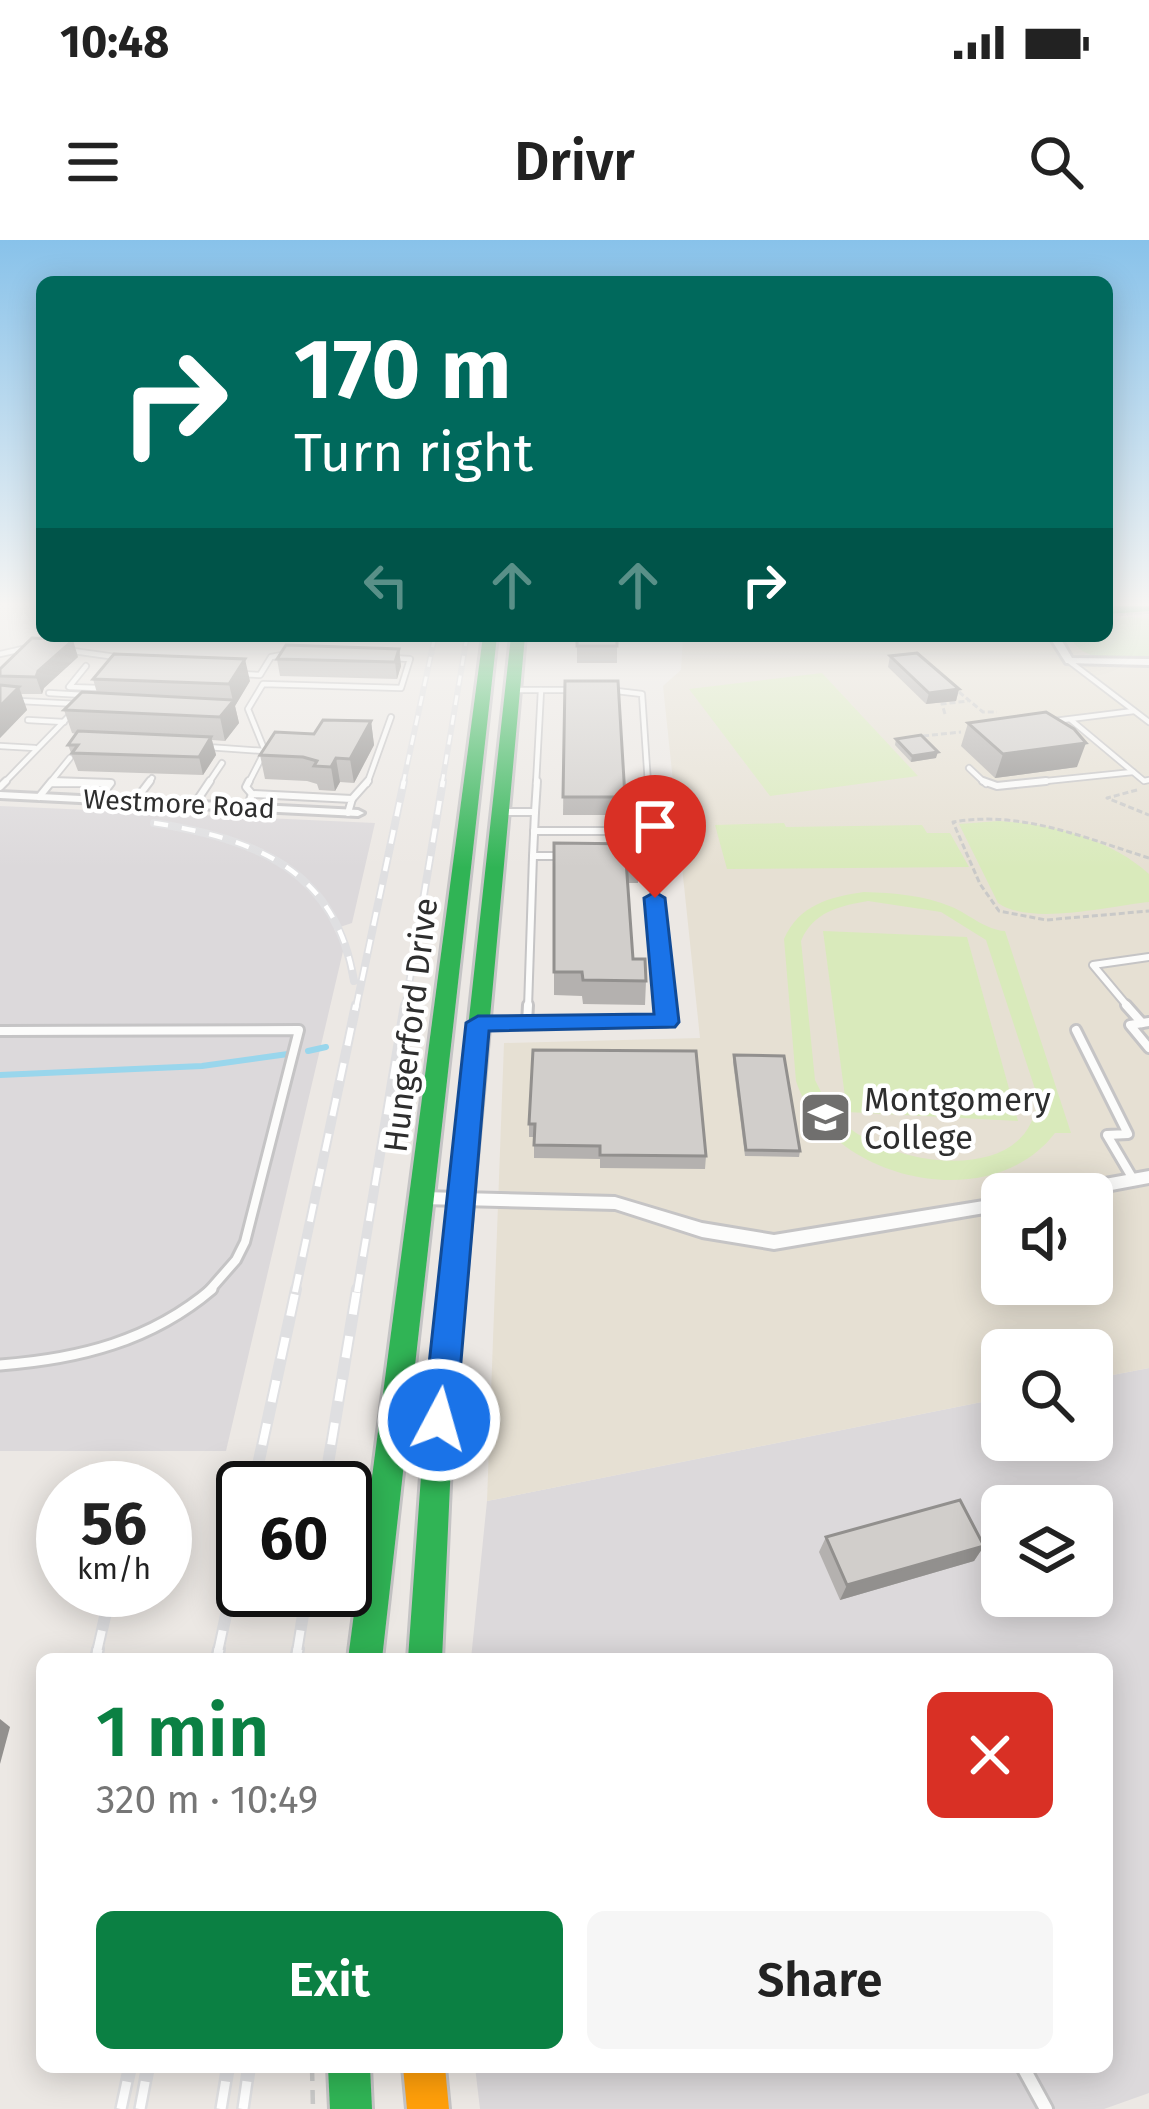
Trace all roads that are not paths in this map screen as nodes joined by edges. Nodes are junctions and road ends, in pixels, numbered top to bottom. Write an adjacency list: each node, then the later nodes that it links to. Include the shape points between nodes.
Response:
1 (257, 693): 23 (lane, via 248,709)
2 (480, 693): 38 (main road, Hungerford Drive)
3 (512, 693): 39 (main road, Hungerford Drive)
4 (541, 693): 40 (lane)
5 (640, 693): 41 (lane, via 651,826)
6 (1111, 693): 11 (lane)
7 (49, 694): 8 (lane)
8 (92, 695): 10 (lane)
9 (0, 700): 10 (lane)
10 (86, 704): 15 (lane)
11 (1134, 711): 13 (lane); 17 (lane)
12 (391, 717): 19 (lane)
13 (1070, 719): 16 (lane); 27 (lane)
14 (28, 720): 15 (lane)
15 (65, 722): 22 (lane)
16 (1050, 722)
17 (1149, 722)
18 (364, 738): 19 (lane)
19 (383, 738): 37 (lane)
20 (0, 746): 22 (lane)
21 (203, 747): 23 (lane)
22 (36, 748): 31 (lane)
23 (265, 751): 34 (lane, via 246,787)
24 (70, 758): 30 (lane)
25 (222, 763): 36 (lane)
26 (969, 768): 27 (lane, via 997,786)
27 (1133, 772): 29 (lane)
28 (152, 778): 35 (lane)
29 (1149, 780)
30 (52, 781): 32 (lane); 33 (lane, via 111,783)
31 (0, 791): 32 (street, Westmore Road)
32 (39, 797): 33 (street, Westmore Road)
33 (98, 800): 35 (street, Westmore Road)
34 (249, 801): 36 (street, Westmore Road); 37 (street, Westmore Road)
35 (134, 802): 36 (street, Westmore Road)
36 (194, 805)
37 (353, 808)
38 (470, 812): 39 (main road); 53 (main road, Hungerford Drive)
39 (498, 812): 40 (lane); 47 (main road, Hungerford Drive)
40 (535, 812): 41 (lane)
41 (534, 831): 42 (lane)
42 (533, 856): 43 (lane); 48 (lane)
43 (580, 856)
44 (627, 856): 48 (lane, via 651,857 667,1022)
45 (1149, 957): 46 (lane, via 1093,965)
46 (1145, 1022): 51 (lane, via 1130,1025)
47 (478, 1023): 48 (lane); 54 (main road, Hungerford Drive)
48 (527, 1023)
49 (1076, 1030): 52 (lane, via 1127,1134 1107,1135)
50 (0, 1031): 56 (lane, via 299,1030 280,1125 234,1264 198,1299 119,1345)
51 (1149, 1048)
52 (1141, 1179)
53 (422, 1198): 54 (street); 57 (main road, Hungerford Drive)
54 (461, 1199): 55 (street, via 615,1203 774,1242); 58 (main road, Hungerford Drive)
55 (981, 1208)
56 (0, 1365)
57 (366, 1653)
58 (424, 1653)
59 (350, 2073): 62 (main road)
60 (425, 2073): 63 (main road)
61 (1026, 2073): 64 (lane)
62 (351, 2109)
63 (428, 2109)
64 (1046, 2109)

